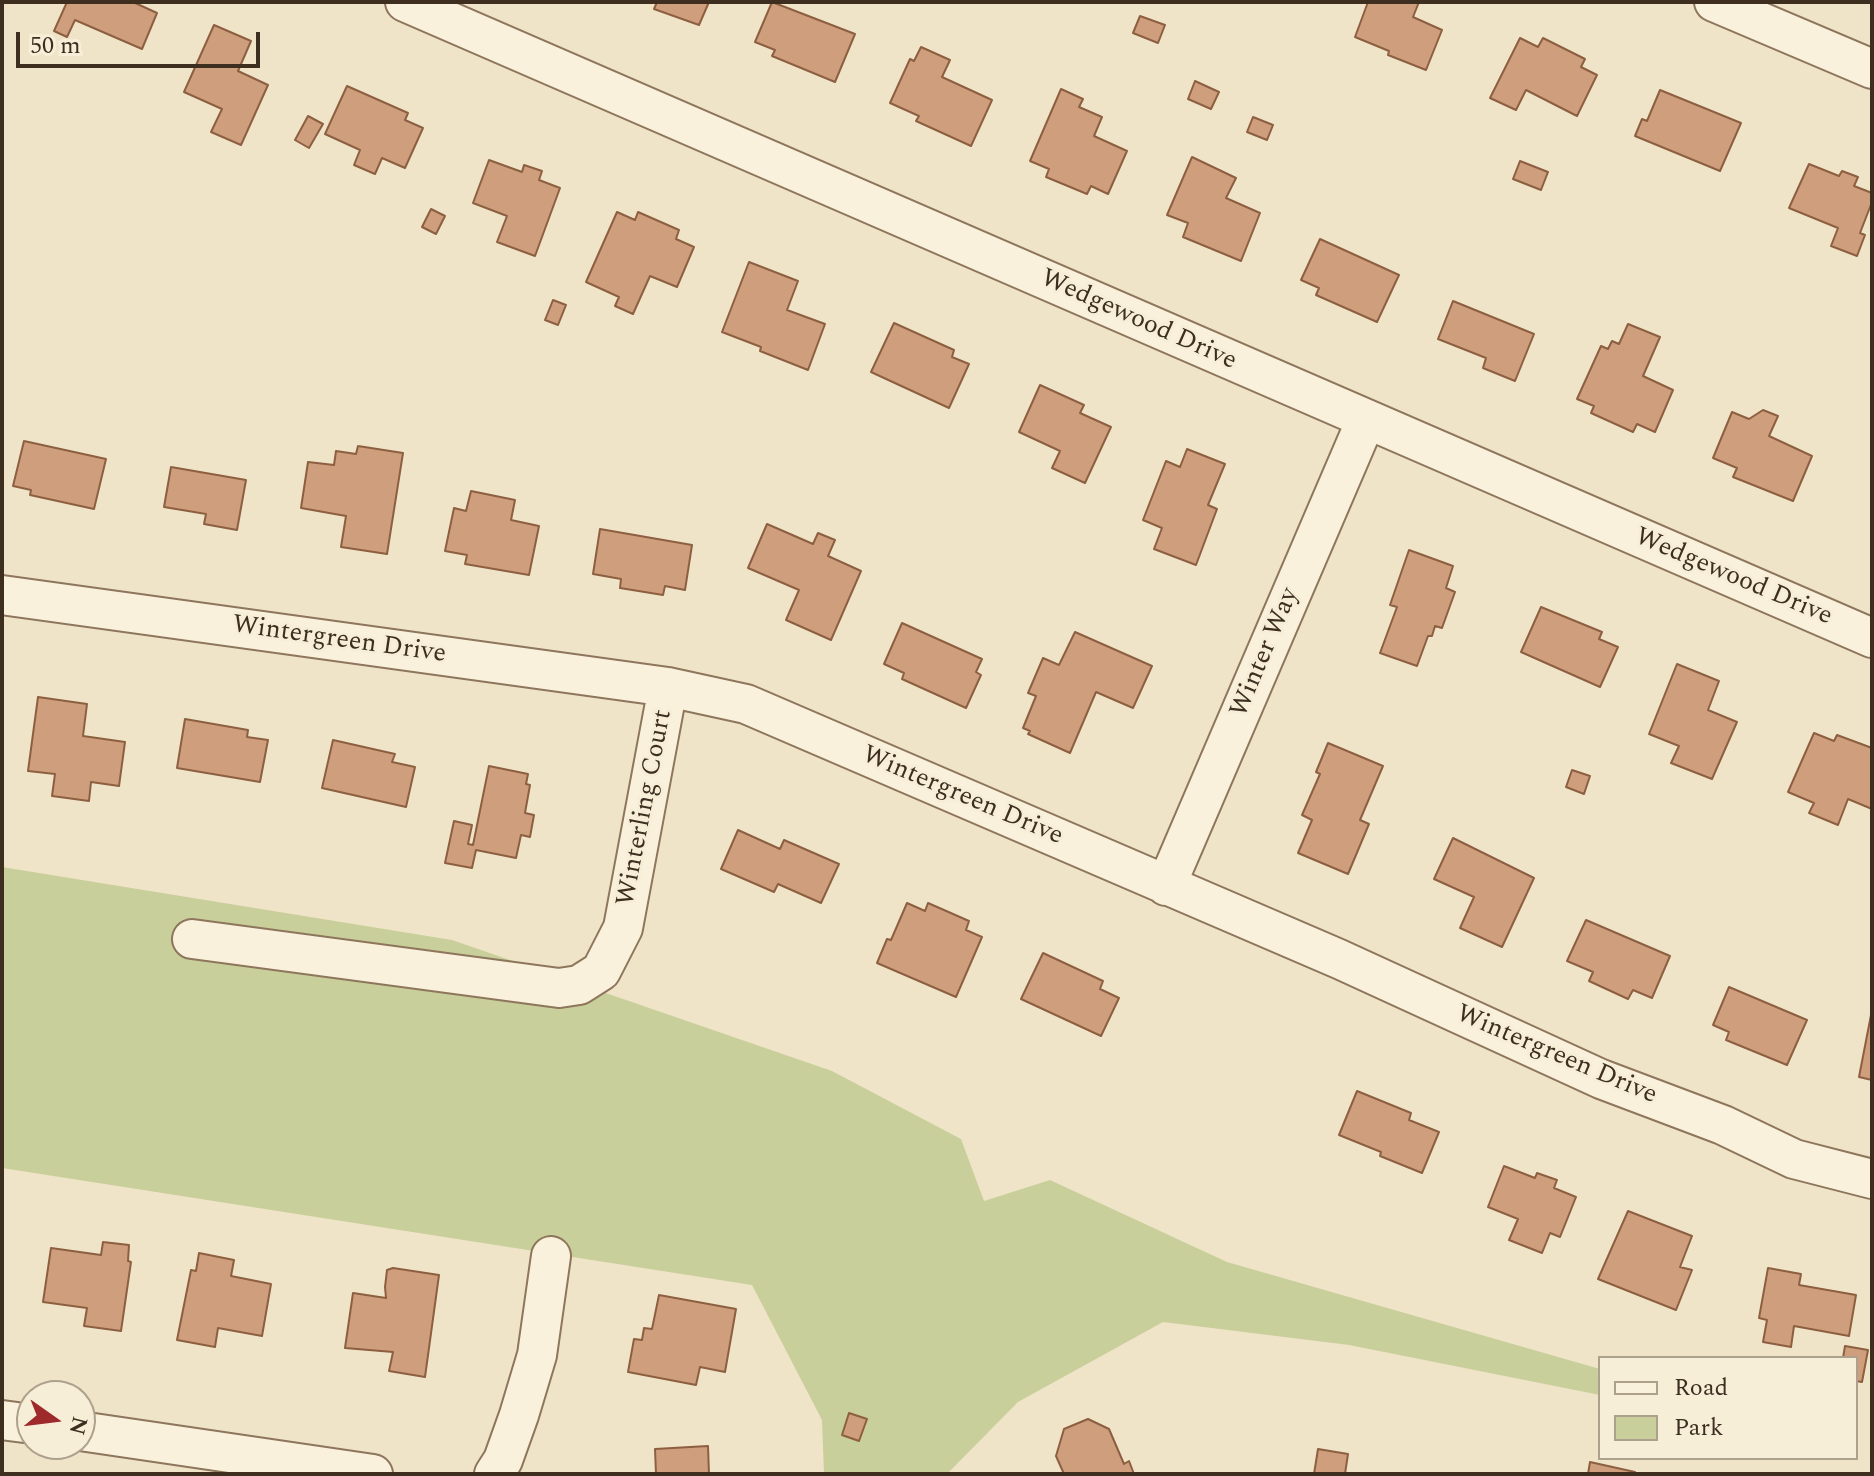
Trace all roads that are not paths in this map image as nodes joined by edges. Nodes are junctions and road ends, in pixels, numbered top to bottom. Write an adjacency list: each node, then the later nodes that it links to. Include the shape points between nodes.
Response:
1 (405, 2): 4 (street, Wedgewood Drive)
2 (1714, 2): 3 (street)
3 (1872, 69)
4 (1366, 420): 6 (street, Wedgewood Drive); 8 (street, Winter Way)
5 (2, 595): 7 (street, Wintergreen Drive)
6 (1872, 638)
7 (668, 687): 8 (street, Wintergreen Drive, via 746,704); 9 (street, Winterling Court, via 623,928 601,971 579,985 559,988)
8 (1166, 886): 10 (street, Wintergreen Drive, via 1601,1079 1723,1125 1794,1159)
9 (192, 939)
10 (1872, 1179)
11 (551, 1256): 14 (street, via 537,1355)
12 (96, 1433): 13 (street)
13 (373, 1474)
14 (494, 1474)

